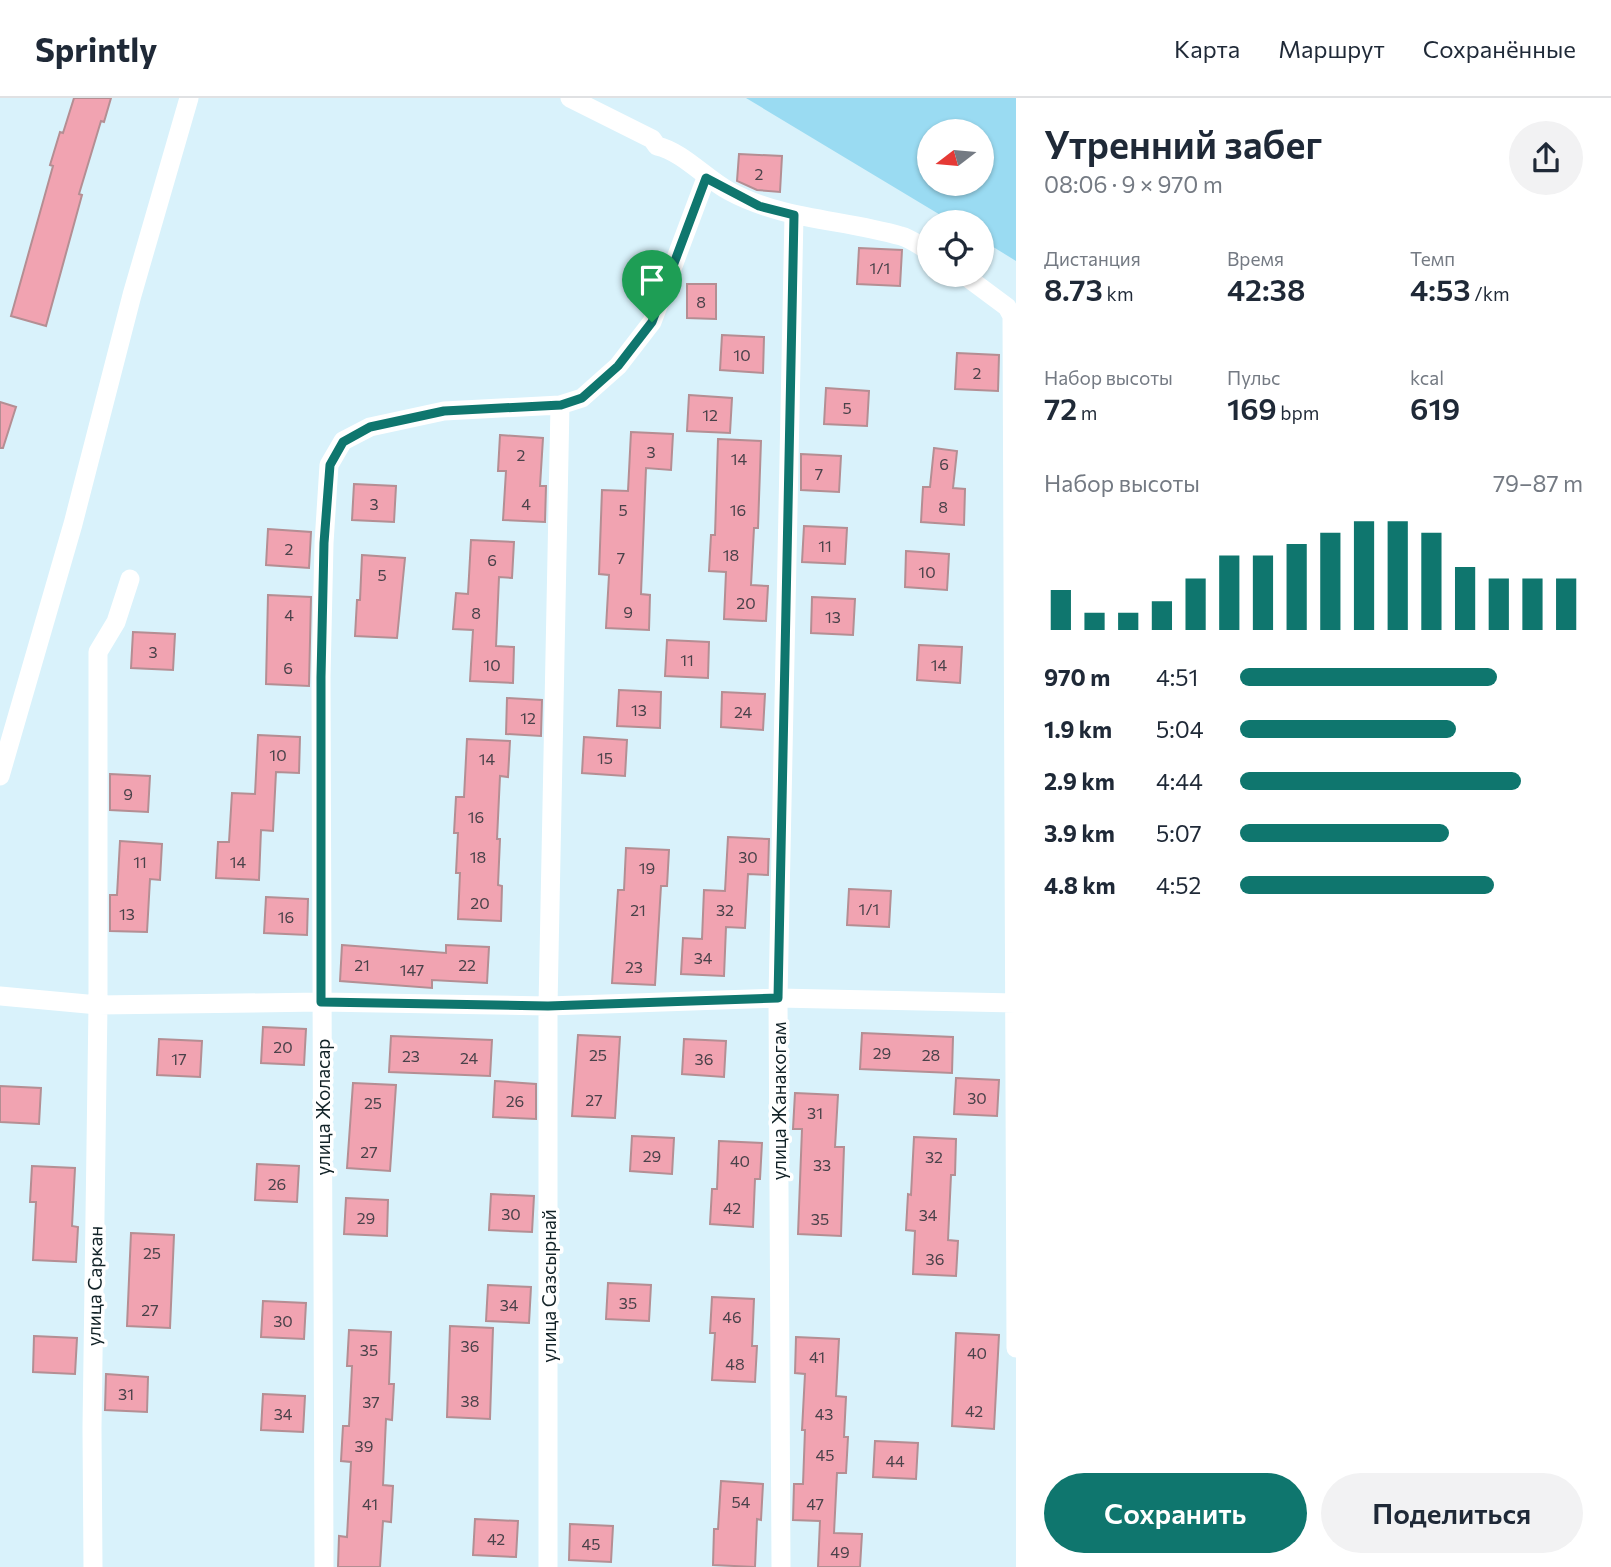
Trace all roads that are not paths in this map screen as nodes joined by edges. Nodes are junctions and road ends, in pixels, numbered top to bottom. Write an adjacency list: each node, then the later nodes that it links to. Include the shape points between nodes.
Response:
1 (189, 98): 9 (street)
2 (570, 98): 3 (street, via 670,149)
3 (706, 178): 4 (street, via 759,206); 7 (street, via 652,322 618,366 582,398)
4 (794, 215): 5 (street, via 903,236); 11 (street, улица Жанакогам)
5 (917, 244)
6 (980, 287): 13 (street, via 1012,316)
7 (561, 405): 12 (street, улица Жоласар, via 444,411 370,427 343,442 330,465 321,677); 15 (street, улица Сазсырнай)
8 (130, 579): 14 (street, улица Саркан, via 116,622 98,652)
9 (0, 776)
10 (0, 996): 14 (street)
11 (778, 998): 13 (street); 15 (street); 20 (street, улица Жанакогам)
12 (321, 1002): 14 (street); 15 (street); 18 (street, улица Жоласар)
13 (1015, 1003): 16 (street)
14 (98, 1005): 17 (street, улица Саркан)
15 (548, 1006): 19 (street, улица Сазсырнай)
16 (1016, 1348)
17 (93, 1567)
18 (324, 1567)
19 (548, 1567)
20 (781, 1567)

